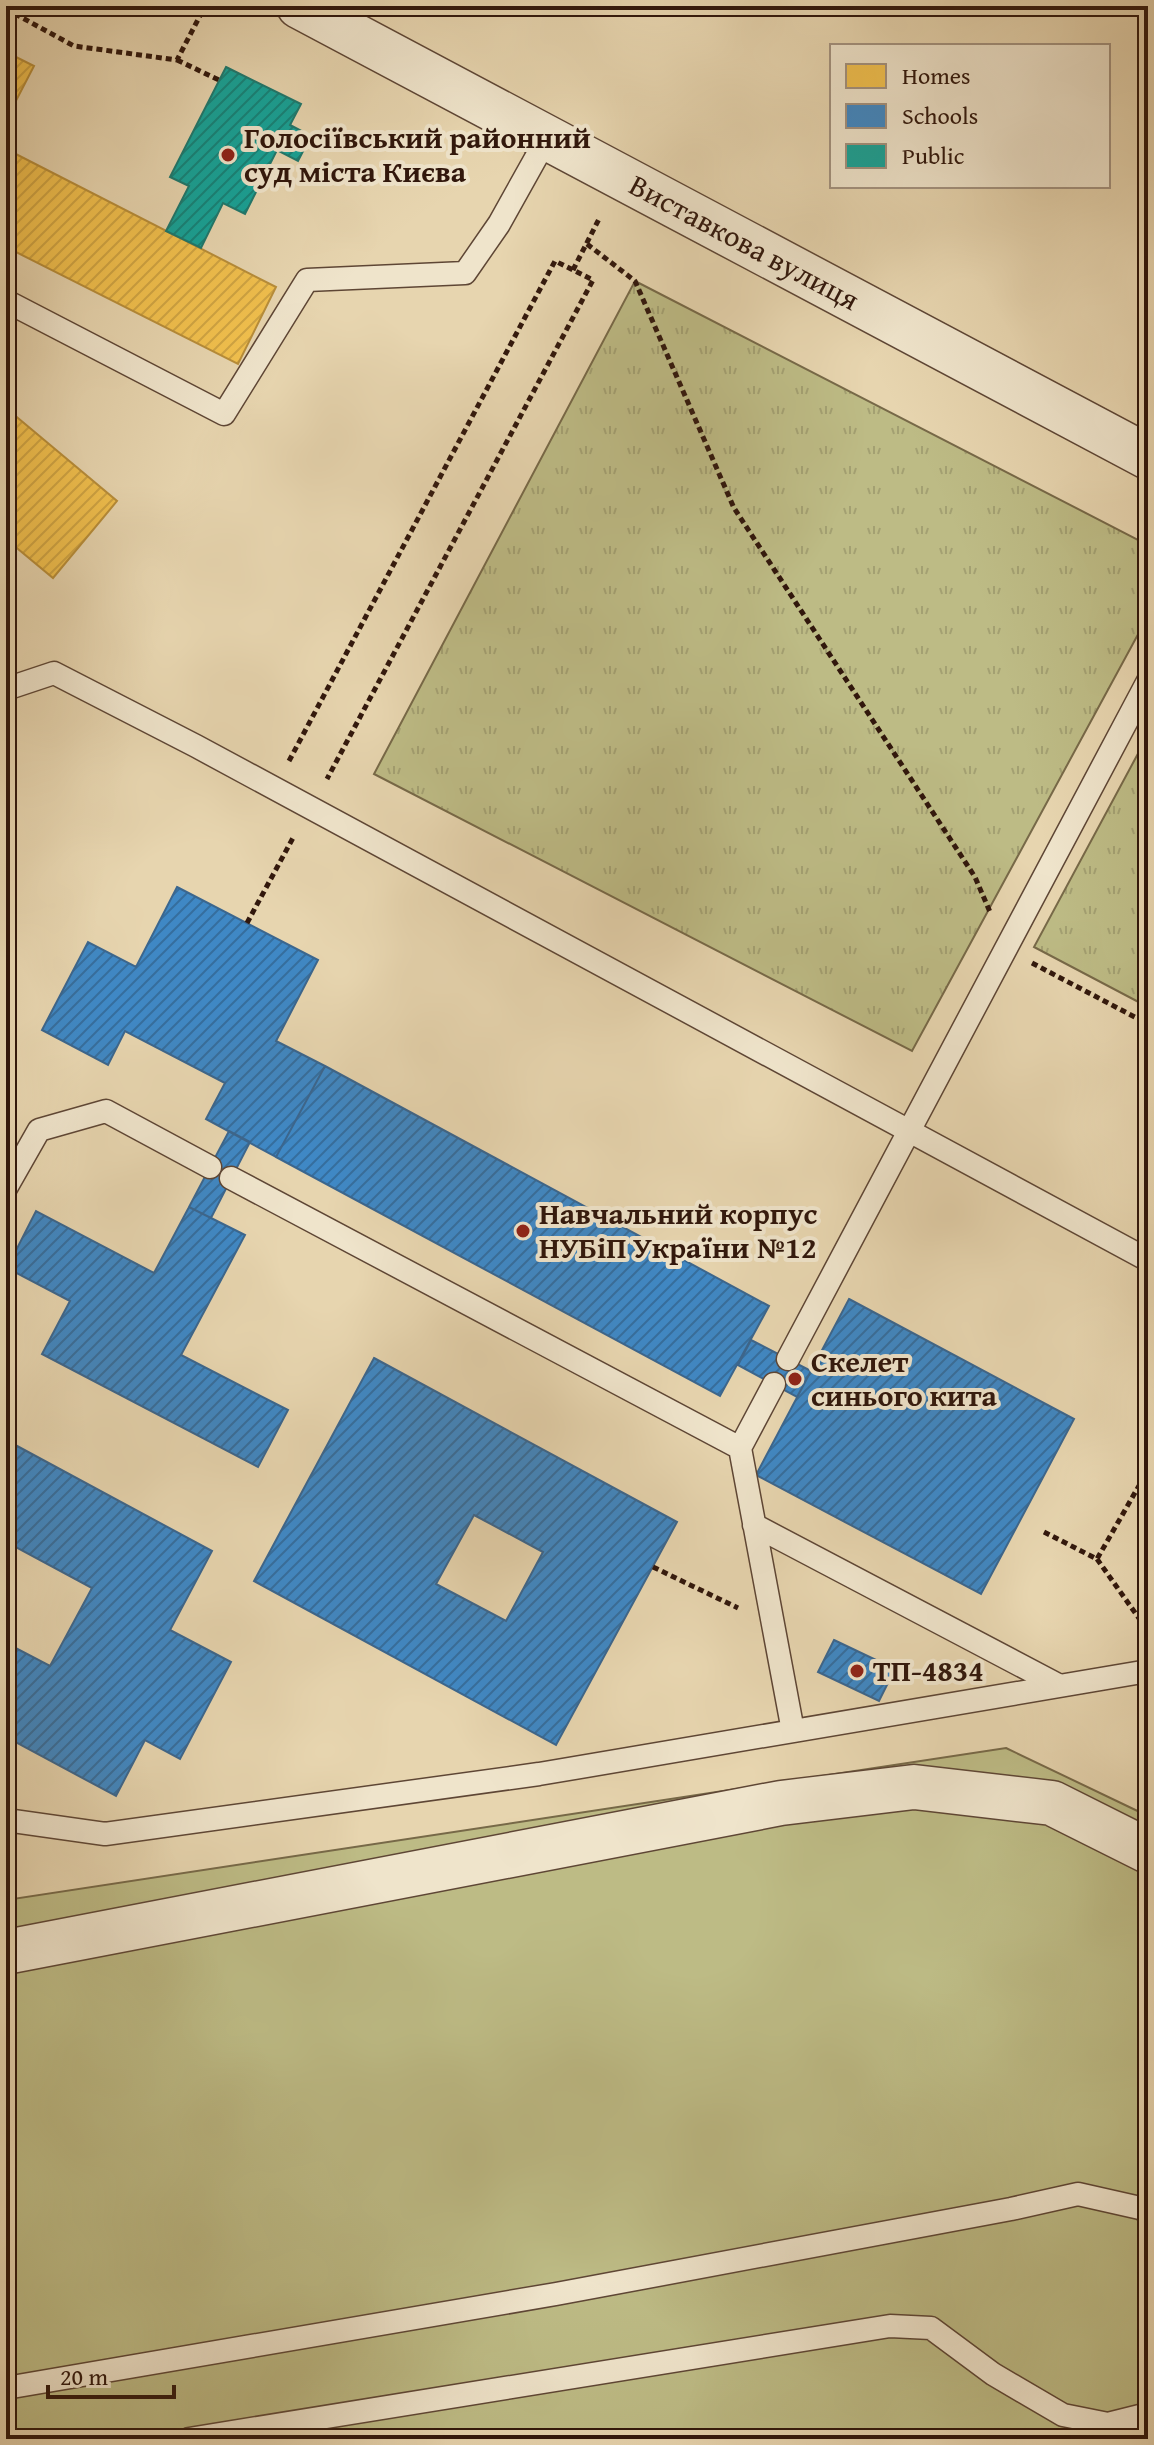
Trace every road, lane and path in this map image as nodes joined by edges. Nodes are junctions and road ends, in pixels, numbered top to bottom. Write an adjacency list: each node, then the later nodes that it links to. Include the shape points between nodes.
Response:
1 (299, 6): 6 (street, Виставкова вулиця)
2 (6, 9): 4 (path, via 74,46)
3 (203, 10): 4 (path)
4 (177, 60): 5 (path)
5 (219, 80)
6 (547, 138): 10 (lane, via 465,273 307,280 224,414); 11 (street, Виставкова вулиця)
7 (588, 211): 8 (path, via 601,217)
8 (587, 244): 9 (path); 17 (path, via 635,281 734,508 975,877)
9 (573, 270): 14 (path, via 555,261); 15 (path, via 593,280)
10 (6, 301)
11 (1148, 457)
12 (1148, 681): 17 (lane)
13 (6, 689): 14 (lane, via 54,673)
14 (274, 788): 15 (lane)
15 (311, 808): 16 (path); 19 (lane)
16 (247, 923)
17 (1006, 949): 18 (path); 19 (lane)
18 (1148, 1024)
19 (909, 1131): 23 (lane); 24 (lane)
20 (210, 1167): 22 (lane, via 106,1111 39,1130)
21 (231, 1178): 26 (lane)
22 (6, 1188)
23 (1148, 1260)
24 (788, 1359)
25 (774, 1384): 26 (lane)
26 (740, 1448): 28 (lane)
27 (1148, 1470): 30 (path)
28 (754, 1525): 32 (lane); 35 (lane)
29 (1044, 1532): 30 (path)
30 (1097, 1559): 33 (path)
31 (653, 1567): 32 (path)
32 (773, 1625): 36 (lane)
33 (1148, 1631)
34 (1148, 1671): 35 (lane)
35 (1058, 1685): 36 (lane)
36 (793, 1731): 37 (lane, via 539,1774 105,1834)
37 (6, 1820)
38 (1148, 1851): 39 (street, via 1052,1803 914,1787 781,1803)
39 (6, 1952)
40 (1148, 2212): 41 (lane, via 1078,2194 541,2297)
41 (6, 2388)
42 (1148, 2414): 43 (lane, via 1108,2424 1063,2415 993,2374 931,2328 890,2326)
43 (189, 2439)

